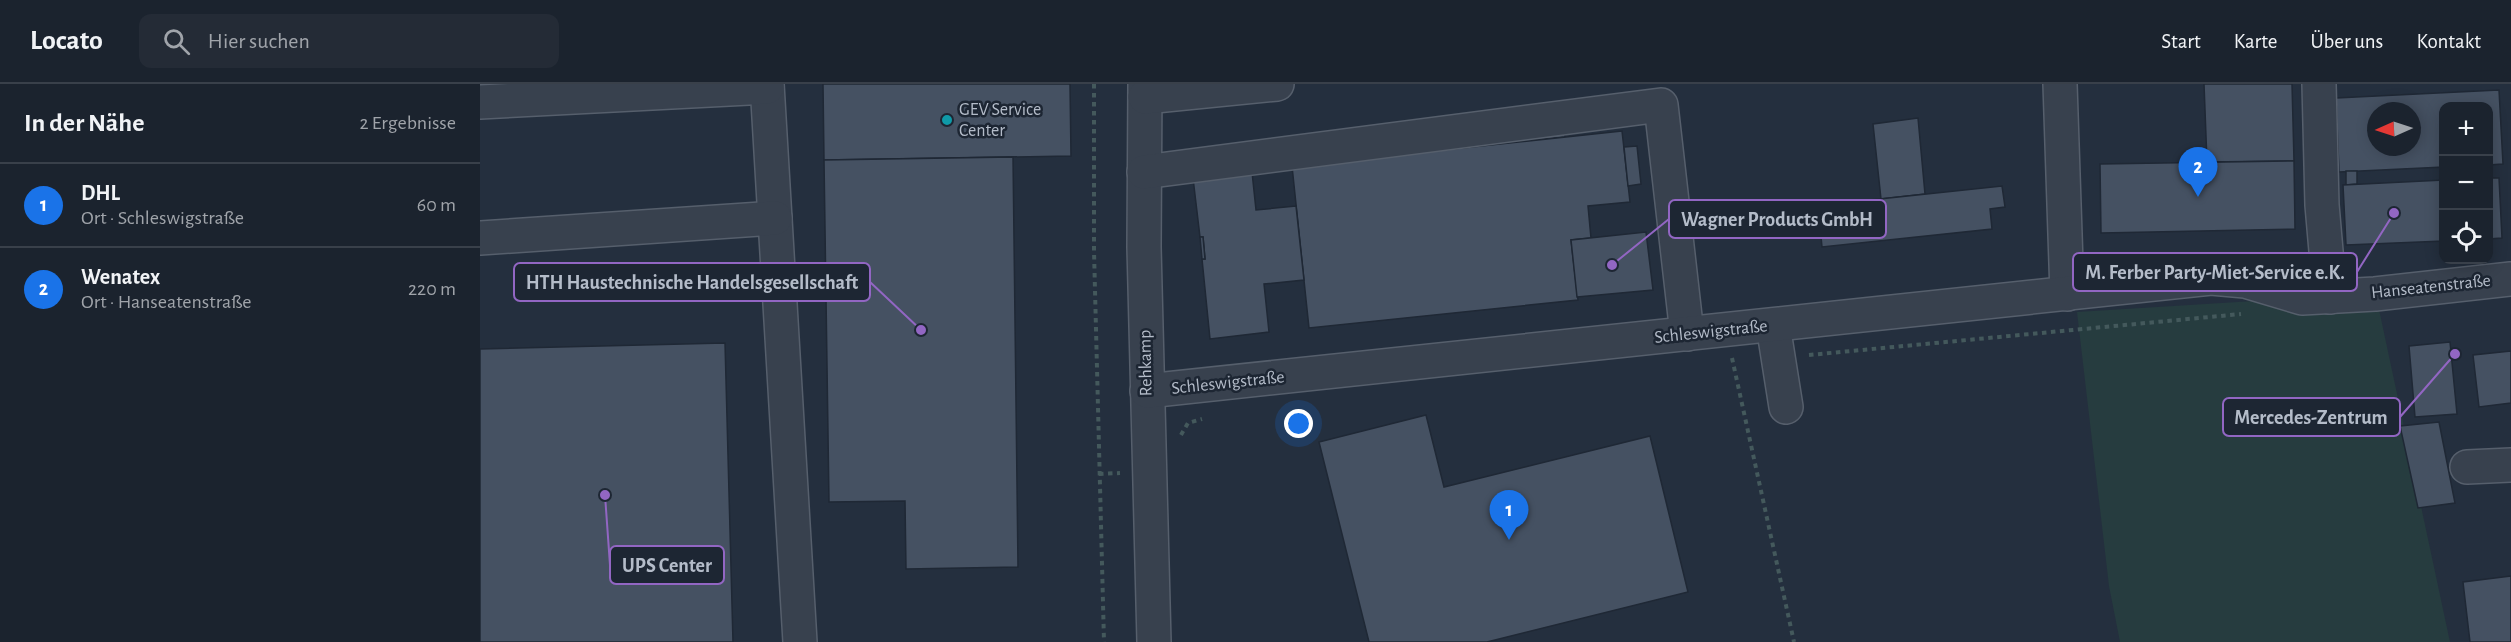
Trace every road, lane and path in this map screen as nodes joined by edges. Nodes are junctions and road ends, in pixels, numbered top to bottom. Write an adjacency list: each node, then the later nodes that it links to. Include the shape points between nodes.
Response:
1 (1094, 84): 27 (path)
2 (1277, 84): 6 (street)
3 (2060, 84): 13 (street)
4 (2319, 84): 14 (street, via 2322,205)
5 (767, 86): 7 (street); 9 (street)
6 (1145, 91): 8 (street, Rehkamp)
7 (480, 102)
8 (1144, 172): 17 (street, via 1661,105); 20 (street, Rehkamp)
9 (775, 218): 10 (street); 28 (street)
10 (480, 238)
11 (2511, 279): 14 (street, Hanseatenstraße)
12 (2262, 287): 13 (street, Hanseatenstraße, via 2245,280 2211,279); 14 (street, Hanseatenstraße, via 2301,298); 18 (path, via 2248,313)
13 (2067, 294): 15 (street, Schleswigstraße)
14 (2330, 297)
15 (1773, 325): 16 (street, Schleswigstraße); 18 (street)
16 (1726, 330): 17 (street, Schleswigstraße); 19 (path)
17 (1687, 334): 20 (street, Schleswigstraße)
18 (1778, 358): 19 (path); 21 (street)
19 (1732, 363): 31 (path)
20 (1147, 391): 26 (street, Rehkamp)
21 (1786, 407)
22 (1211, 418): 23 (path, via 1188,423)
23 (1180, 436)
24 (2511, 465): 25 (street)
25 (2467, 467)
26 (1149, 472): 27 (path); 30 (street, Rehkamp)
27 (1099, 474): 29 (path)
28 (800, 642)
29 (1104, 642)
30 (1155, 642)
31 (1794, 642)

